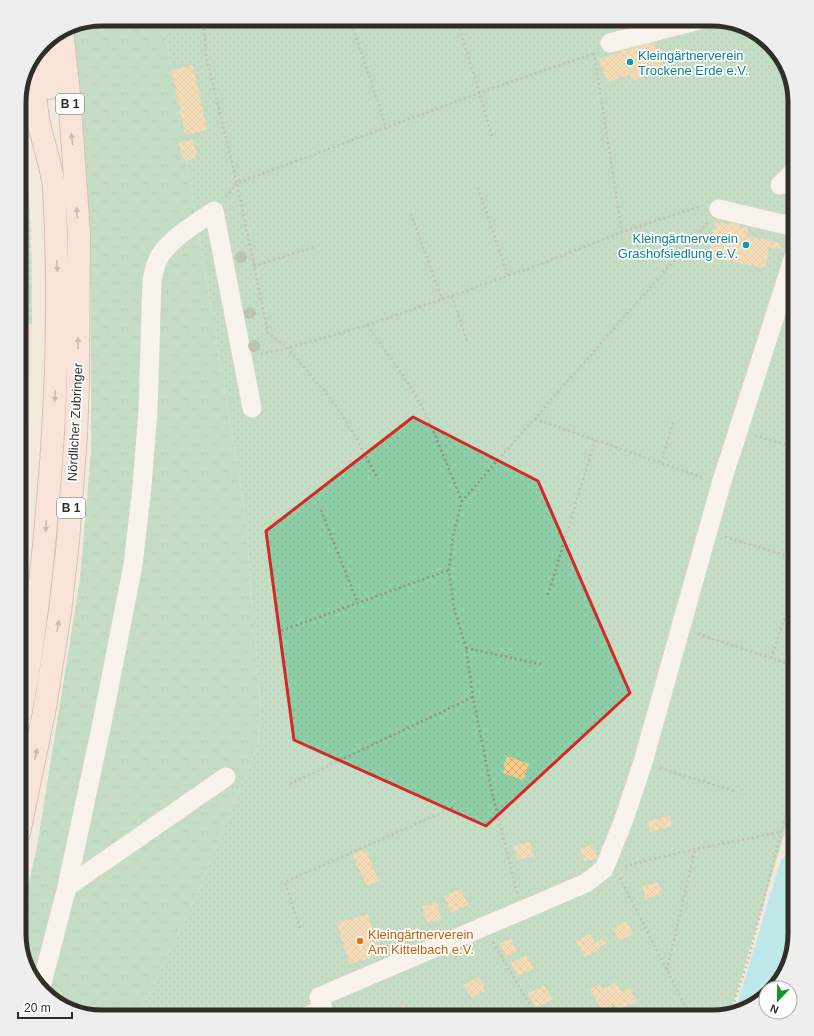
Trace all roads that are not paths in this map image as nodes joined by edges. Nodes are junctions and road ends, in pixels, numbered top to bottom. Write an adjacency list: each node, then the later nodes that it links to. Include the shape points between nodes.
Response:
1 (678, 26): 3 (lane)
2 (63, 37): 15 (main road, Nördlicher Zubringer / B 1, one-way to 2, via 45,707 60,612 76,435 78,233)
3 (605, 47)
4 (47, 50): 8 (main road, B 1)
5 (33, 70): 8 (main road, Nördlicher Zubringer / B 1, via 38,119)
6 (788, 178): 7 (lane)
7 (780, 185)
8 (53, 186): 13 (main road, Nördlicher Zubringer / B 1, one-way to 13, via 57,272 56,391 51,476 37,610)
9 (719, 210): 10 (lane)
10 (788, 225)
11 (788, 275): 18 (lane, via 721,484 642,762 623,822 604,868 586,883 319,997 323,1009)
12 (252, 408): 16 (lane, via 214,211 178,236 161,254 152,280 148,410 133,565)
13 (26, 678)
14 (226, 777): 16 (lane)
15 (26, 799)
16 (67, 887): 17 (lane)
17 (43, 981)
18 (321, 1010)

